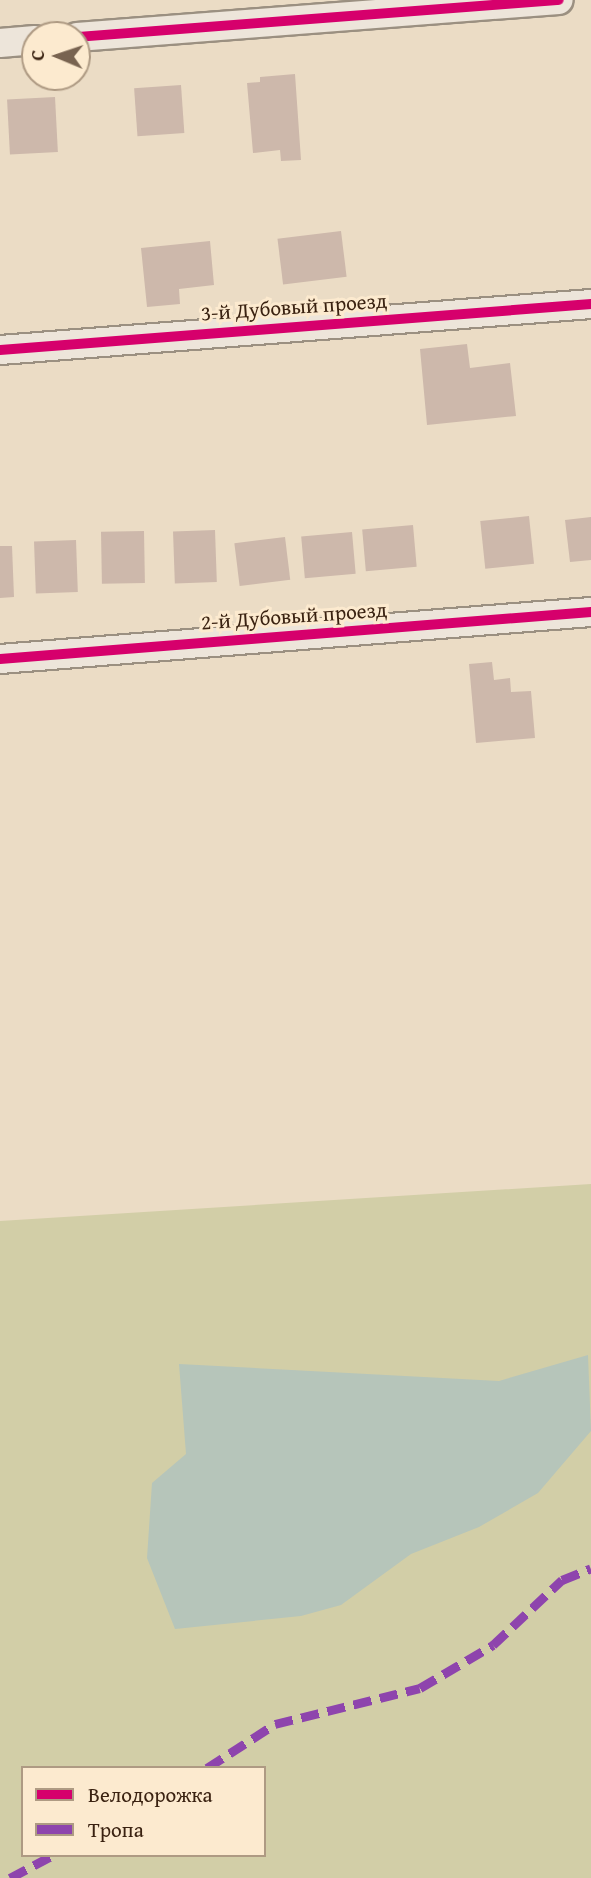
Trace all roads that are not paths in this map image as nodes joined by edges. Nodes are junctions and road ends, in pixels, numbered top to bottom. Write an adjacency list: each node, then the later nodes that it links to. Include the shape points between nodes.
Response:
1 (559, 0): 2 (street)
2 (91, 36)
3 (21, 41): 4 (street)
4 (0, 43)
5 (591, 303): 6 (street, 3-й Дубовый проезд)
6 (0, 350)
7 (591, 612): 8 (street, 2-й Дубовый проезд)
8 (0, 659)

